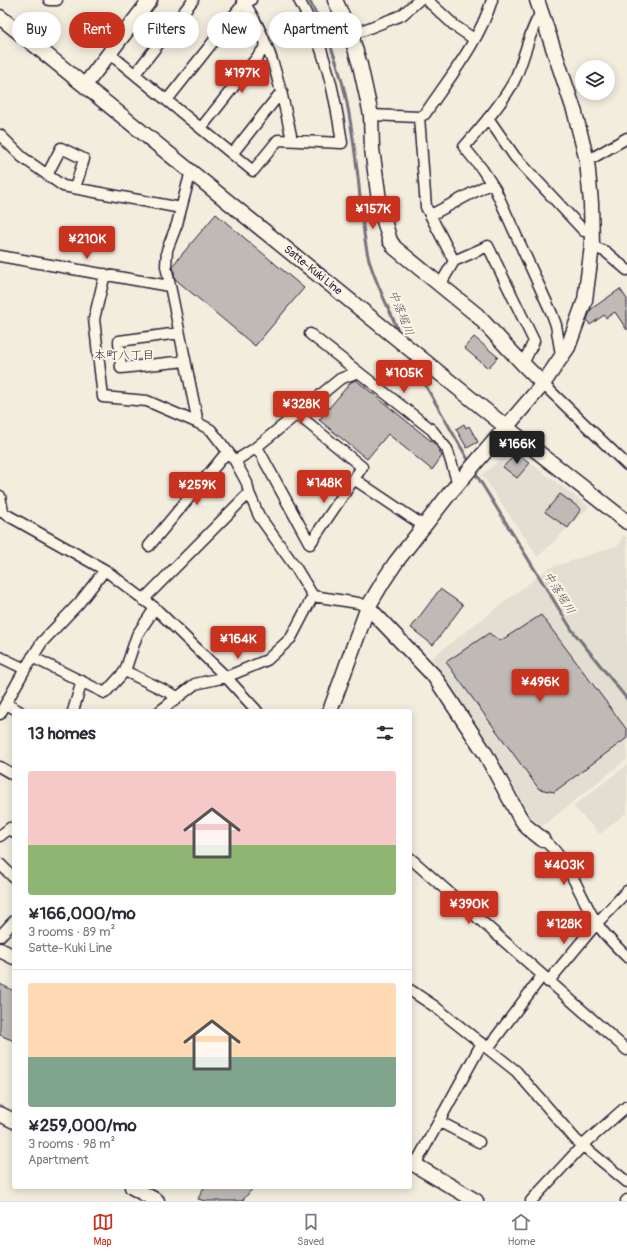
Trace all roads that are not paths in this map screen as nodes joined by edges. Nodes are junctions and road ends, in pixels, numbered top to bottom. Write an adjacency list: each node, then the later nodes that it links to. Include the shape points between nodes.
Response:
1 (49, 0): 2 (street)
2 (57, 0)
3 (193, 0): 19 (street)
4 (299, 0): 29 (street, via 322,50 330,76 342,143)
5 (335, 0): 12 (street)
6 (419, 0): 14 (street, via 402,15)
7 (428, 0): 15 (street, via 455,26)
8 (492, 0): 15 (street)
9 (148, 1): 18 (street)
10 (246, 1): 16 (street); 22 (street)
11 (539, 5): 25 (street, via 524,59 513,83); 31 (street, via 575,113)
12 (340, 12)
13 (0, 17): 20 (street, Satte-Kuki Line)
14 (362, 31)
15 (474, 39): 24 (street, via 425,114)
16 (266, 46): 21 (street); 26 (street)
17 (355, 48): 23 (street)
18 (110, 54): 19 (street); 20 (street)
19 (135, 74): 22 (street)
20 (85, 85): 32 (street, Satte-Kuki Line)
21 (282, 91): 29 (street); 30 (street)
22 (167, 100): 26 (street)
23 (371, 115): 24 (street); 44 (street, via 376,186 390,241)
24 (419, 117): 37 (street, via 426,207)
25 (488, 118): 34 (street, via 464,147); 38 (street, via 520,162 584,231)
26 (201, 128): 30 (street)
27 (0, 135): 33 (street, via 22,157)
28 (627, 138): 31 (street)
29 (292, 140): 30 (street, via 278,140 253,171)
30 (232, 154)
31 (587, 161): 38 (street)
32 (191, 172): 36 (street); 55 (street, Satte-Kuki Line)
33 (47, 175): 35 (street, via 63,186); 35 (street, via 62,148 84,159)
34 (491, 184): 37 (street); 48 (street, via 507,212 552,314)
35 (75, 188): 36 (street)
36 (181, 208): 45 (street, via 167,250 166,266)
37 (430, 215): 41 (street)
38 (592, 231): 39 (street)
39 (592, 246): 42 (street, via 606,252); 48 (street, via 585,300 568,347)
40 (0, 256): 43 (street)
41 (454, 261): 44 (street); 50 (street, via 488,246 534,341)
42 (627, 270)
43 (105, 274): 45 (street); 54 (street, via 94,319 103,397 147,401)
44 (440, 285): 50 (street, via 477,314)
45 (170, 286): 46 (street)
46 (179, 333): 49 (street); 49 (street, via 119,341 121,368)
47 (310, 334): 51 (street)
48 (561, 355): 52 (street)
49 (185, 361): 54 (street)
50 (522, 364): 52 (street)
51 (358, 372): 53 (street, via 340,379); 61 (street, via 432,430 447,449)
52 (543, 384): 55 (street); 59 (street)
53 (297, 414): 56 (street); 60 (street, via 362,467)
54 (198, 423): 57 (street, via 211,430)
55 (506, 427): 61 (street); 65 (street, Satte-Kuki Line)
56 (257, 447): 58 (street); 60 (street, via 310,544)
57 (227, 452): 58 (street); 67 (street)
58 (235, 461): 62 (street, via 248,483)
59 (627, 465)
60 (354, 479): 66 (street)
61 (458, 484): 66 (street)
62 (248, 493): 69 (street, via 258,516); 70 (street)
63 (0, 496): 64 (street)
64 (1, 511): 68 (street)
65 (627, 522)
66 (424, 526): 72 (street, via 396,562)
67 (149, 546)
68 (104, 570): 70 (street); 74 (street)
69 (313, 596): 72 (street); 77 (street, via 291,638 267,660)
70 (143, 600): 71 (street)
71 (155, 608): 76 (street, via 137,635); 77 (street)
72 (368, 608): 85 (street); 91 (street, via 434,676 484,753 519,816)
73 (0, 657): 75 (street)
74 (32, 657): 75 (street); 78 (street)
75 (25, 669): 80 (street)
76 (125, 671): 78 (street, via 105,693); 79 (street)
77 (226, 677): 79 (street, via 195,684); 84 (street)
78 (82, 681): 82 (street)
79 (178, 697): 83 (street)
80 (6, 704): 81 (street); 86 (street)
81 (15, 709)
82 (74, 709)
83 (163, 709)
84 (255, 709)
85 (331, 709)
86 (0, 714)
87 (0, 767): 88 (street)
88 (12, 774)
89 (12, 830): 90 (street, via 10,828)
90 (0, 836)
91 (542, 840): 97 (street, via 557,852)
92 (412, 860): 102 (street)
93 (0, 864): 94 (street)
94 (12, 876)
95 (627, 891): 97 (street)
96 (12, 923): 98 (street)
97 (597, 923): 101 (street); 102 (street)
98 (0, 936)
99 (0, 950): 100 (street)
100 (12, 956)
101 (627, 957)
102 (545, 979): 104 (street); 105 (street)
103 (412, 991): 104 (street)
104 (485, 1046): 109 (street); 111 (street, via 516,1071)
105 (627, 1050)
106 (627, 1106): 111 (street)
107 (0, 1114): 108 (street)
108 (12, 1121)
109 (440, 1122): 110 (street); 112 (street)
110 (479, 1142)
111 (582, 1146): 113 (street); 117 (street)
112 (413, 1163): 116 (street)
113 (627, 1182)
114 (136, 1189): 115 (street)
115 (150, 1196)
116 (476, 1201)
117 (531, 1201)

